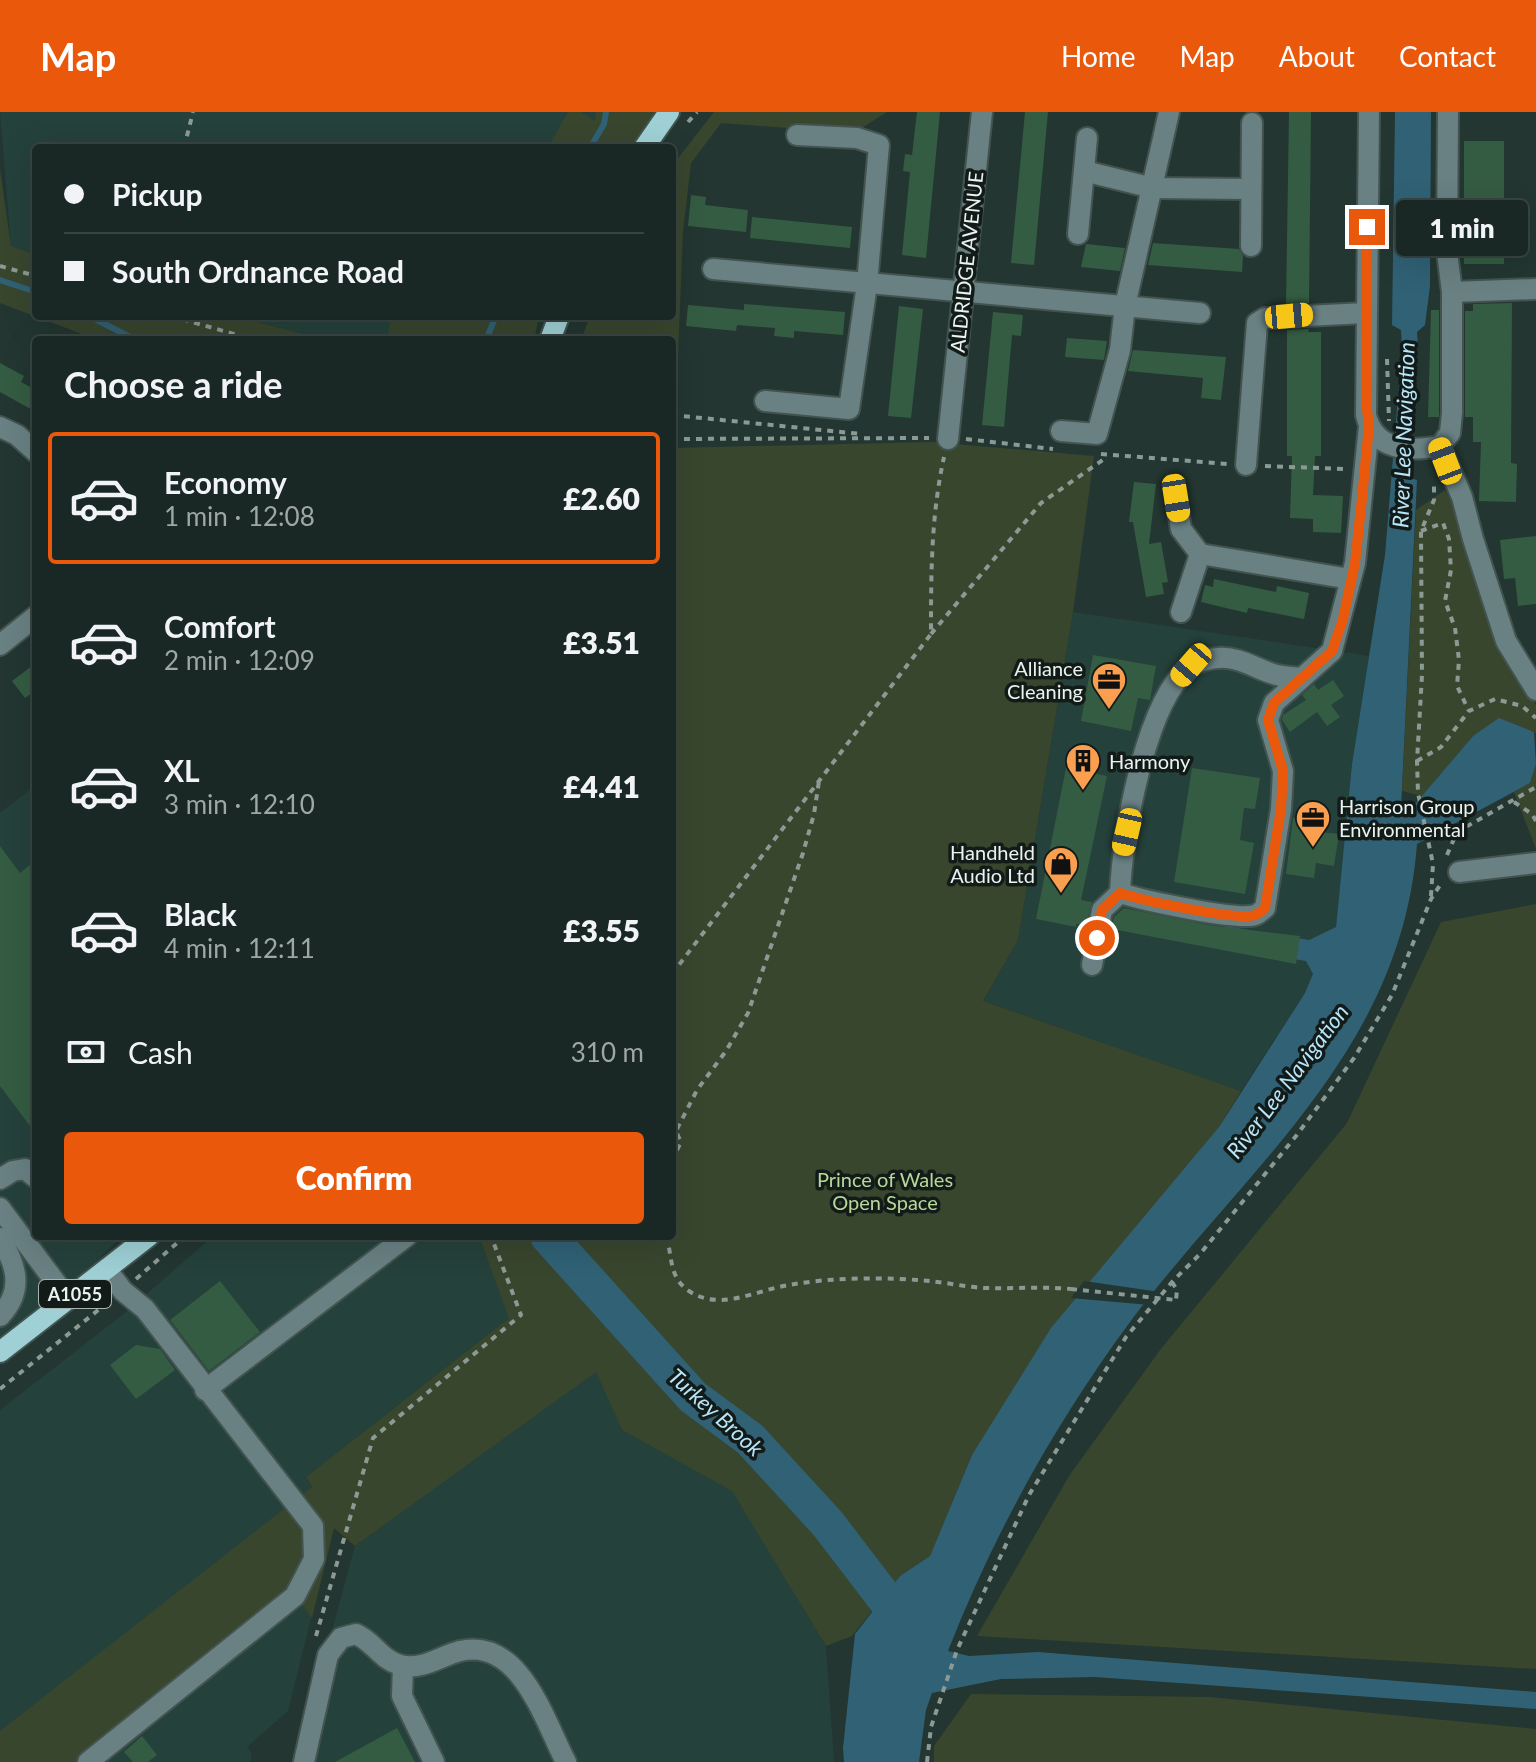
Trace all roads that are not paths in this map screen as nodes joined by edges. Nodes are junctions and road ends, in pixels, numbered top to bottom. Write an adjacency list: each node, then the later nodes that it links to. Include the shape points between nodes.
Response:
1 (669, 112): 9 (main road)
2 (982, 112): 18 (street, ALDRIDGE AVENUE)
3 (1169, 112): 11 (street)
4 (1369, 112): 22 (street)
5 (1448, 112): 19 (street, via 1447,252)
6 (1252, 123): 12 (street)
7 (797, 135): 16 (street, via 857,138 879,145)
8 (1087, 138): 10 (street)
9 (647, 144)
10 (1084, 171): 11 (street); 13 (street)
11 (1153, 188): 12 (street); 20 (street)
12 (1249, 189): 14 (street)
13 (1078, 234)
14 (1251, 246)
15 (713, 269): 16 (street)
16 (867, 284): 18 (street); 23 (street, via 849,409)
17 (1536, 289): 19 (street)
18 (962, 290): 20 (street); 26 (street, ALDRIDGE AVENUE)
19 (1452, 292): 28 (street, via 1452,413 1450,433)
20 (1125, 306): 21 (street); 27 (street, via 1120,350 1097,434)
21 (1200, 313)
22 (1366, 313): 24 (street); 30 (street, via 1265,318 1257,323)
23 (765, 401)
24 (1369, 426): 28 (street, via 1389,446); 33 (street)
25 (0, 427): 29 (street)
26 (948, 439)
27 (1061, 440)
28 (1440, 446): 38 (street, via 1462,497 1506,641)
29 (32, 448)
30 (1246, 465)
31 (1176, 498): 32 (street, via 1181,529)
32 (1200, 554): 33 (street); 34 (street)
33 (1350, 579): 37 (street, via 1332,651)
34 (1181, 612)
35 (32, 619): 36 (street)
36 (0, 645)
37 (1302, 678): 41 (street, via 1219,658 1191,665 1152,726 1121,859); 41 (street, via 1274,703 1268,720 1283,771 1265,908 1254,916 1150,903)
38 (1536, 690)
39 (1536, 863): 40 (street)
40 (1449, 870)
41 (1120, 893): 42 (street, via 1102,910)
42 (1092, 965)
43 (32, 1175): 44 (street, via 25,1169)
44 (0, 1179)
45 (0, 1208): 50 (street)
46 (0, 1238): 51 (street, via 12,1257 17,1287)
47 (144, 1240): 49 (main road, A1055)
48 (402, 1240): 53 (street)
49 (107, 1270): 50 (main road, A1055); 53 (street, via 145,1309)
50 (68, 1299): 52 (main road, A1055)
51 (0, 1316)
52 (0, 1352)
53 (205, 1390): 55 (street, via 313,1526 314,1559 295,1596)
54 (403, 1666): 56 (street, via 356,1634 333,1645); 57 (street, via 402,1696); 58 (street, via 429,1664 463,1650 499,1654 518,1671)
55 (103, 1758)
56 (304, 1762)
57 (434, 1762)
58 (566, 1762)

